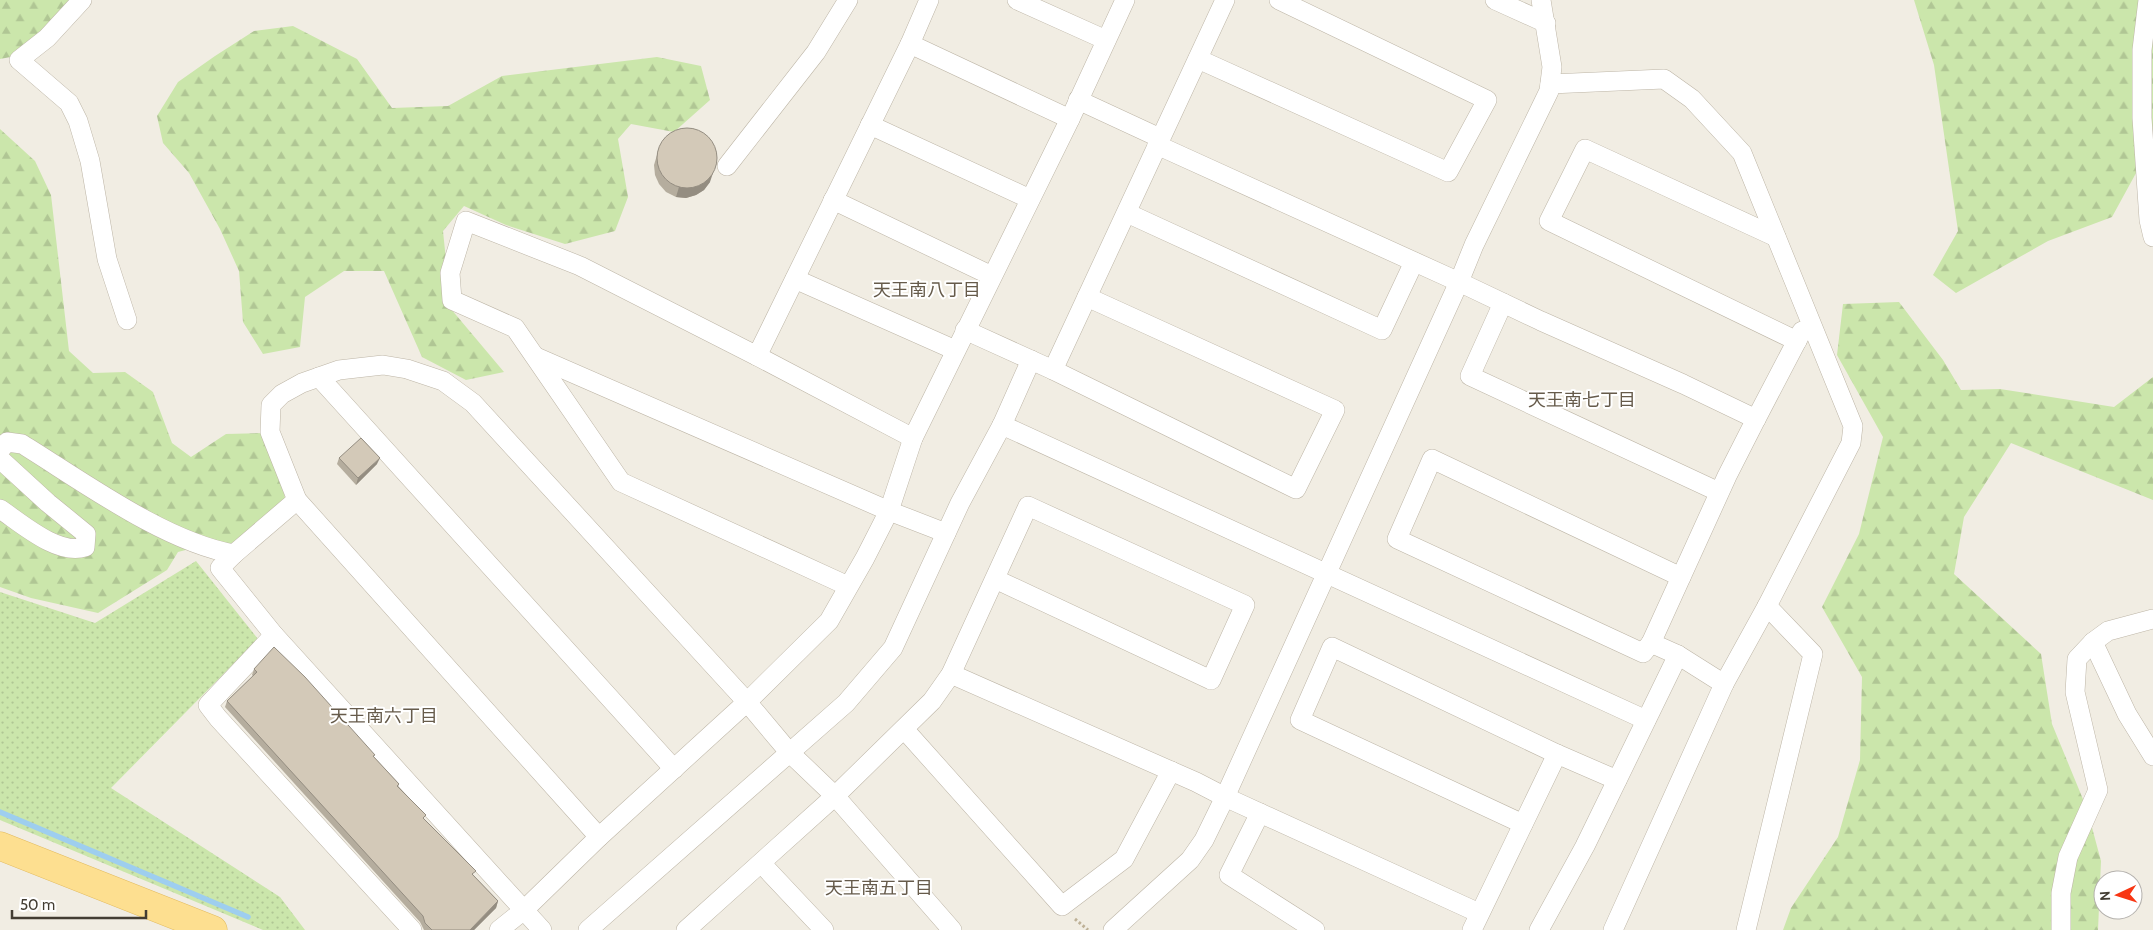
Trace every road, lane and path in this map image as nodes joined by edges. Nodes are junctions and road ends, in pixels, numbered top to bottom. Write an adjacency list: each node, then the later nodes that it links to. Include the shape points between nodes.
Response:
1 (82, 0): 33 (street, via 47,38 19,60 69,103 78,121 90,161 106,259)
2 (848, 0): 20 (street, via 816,52)
3 (929, 0): 13 (street)
4 (1018, 0): 12 (street)
5 (1125, 0): 12 (street)
6 (1224, 0): 14 (street)
7 (1279, 0): 14 (street, via 1487,100 1448,172)
8 (1495, 0): 11 (street)
9 (1541, 0): 11 (street)
10 (2148, 0): 25 (street, via 2142,50 2142,118)
11 (1546, 23): 15 (street, via 1552,67)
12 (1106, 40): 16 (street)
13 (910, 44): 17 (street); 18 (street)
14 (1198, 59): 19 (street)
15 (1550, 84): 24 (street, via 1664,79 1692,99 1742,153); 29 (street)
16 (1078, 100): 17 (street); 19 (street)
17 (1070, 119): 21 (street)
18 (870, 125): 21 (street); 22 (street)
19 (1159, 142): 23 (street); 26 (street)
20 (727, 166)
21 (1030, 199): 27 (street)
22 (834, 200): 27 (street); 28 (street)
23 (1127, 213): 26 (street, via 1382,330); 30 (street)
24 (1776, 237): 32 (street); 35 (street, via 1584,149 1549,221)
25 (2153, 237)
26 (1414, 262): 29 (street)
27 (992, 276): 34 (street)
28 (795, 279): 36 (street); 38 (street)
29 (1459, 282): 31 (street); 53 (street)
30 (1088, 297): 40 (street); 40 (street, via 1335,410 1296,489)
31 (1503, 303): 42 (street); 47 (street, via 1470,376)
32 (1809, 317): 35 (street); 57 (street, via 1854,426 1851,443)
33 (128, 320)
34 (965, 330): 36 (street); 39 (street)
35 (1796, 341): 42 (street)
36 (956, 350): 44 (street)
37 (535, 356): 38 (street, via 515,328 452,300 450,273 466,221 580,266); 50 (street); 56 (street, via 621,482)
38 (757, 356): 44 (street)
39 (1031, 360): 40 (street); 43 (street)
40 (1053, 370)
41 (319, 377): 48 (street, via 282,394 271,405 270,432); 65 (street, via 339,370 383,365 407,369 443,381 473,403); 71 (street)
42 (1756, 419): 47 (street)
43 (1002, 425): 51 (street); 53 (street)
44 (913, 438): 50 (street)
45 (0, 450): 52 (street, via 7,442 22,444 160,527 214,550)
46 (0, 459): 49 (street, via 86,534 85,547 76,550 51,543)
47 (1720, 492): 54 (street)
48 (297, 500): 52 (street); 78 (street)
49 (0, 509)
50 (889, 511): 51 (street); 56 (street)
51 (946, 533): 68 (street, via 893,648 846,703)
52 (234, 554): 59 (street, via 220,568)
53 (1325, 573): 66 (street); 75 (street)
54 (1681, 577): 61 (street); 61 (street, via 1432,459 1396,539 1643,652)
55 (995, 579): 55 (street, via 1212,680 1245,605 1028,506); 63 (street)
56 (848, 586): 65 (street, via 829,621)
57 (1767, 606): 64 (street); 95 (street, via 1813,654)
58 (2153, 619): 60 (street, via 2108,631)
59 (274, 635): 81 (street); 85 (street, via 208,705)
60 (2093, 642): 70 (street, via 2127,714); 96 (street, via 2077,659 2075,692 2098,790 2068,857 2061,894)
61 (1651, 643): 62 (street)
62 (1678, 654): 64 (street); 66 (street)
63 (951, 674): 67 (street, via 932,702); 72 (street)
64 (1724, 684): 83 (street)
65 (747, 702): 68 (street); 71 (street)
66 (1646, 720): 73 (street)
67 (904, 729): 72 (street, via 1062,906 1124,859); 74 (street)
68 (790, 752): 74 (street); 88 (street)
69 (1557, 754): 73 (street); 77 (street); 77 (street, via 1332,647 1300,720)
70 (2153, 756)
71 (674, 769): 78 (street)
72 (1171, 771): 75 (street)
73 (1617, 780): 94 (street)
74 (835, 796): 80 (street); 91 (street)
75 (1225, 797): 76 (street); 92 (street, via 1204,840 1190,860)
76 (1260, 813): 82 (street); 93 (street, via 1229,875)
77 (1523, 824): 82 (street)
78 (599, 837): 81 (street)
79 (0, 846): 84 (main road)
80 (761, 863): 89 (street); 90 (street)
81 (524, 910): 86 (street); 87 (street)
82 (1475, 922)
83 (1616, 929)
84 (213, 930)
85 (412, 930)
86 (499, 930)
87 (542, 930)
88 (588, 930)
89 (686, 930)
90 (824, 930)
91 (952, 930)
92 (1113, 930)
93 (1315, 930)
94 (1539, 930)
95 (1746, 930)
96 (2061, 930)

